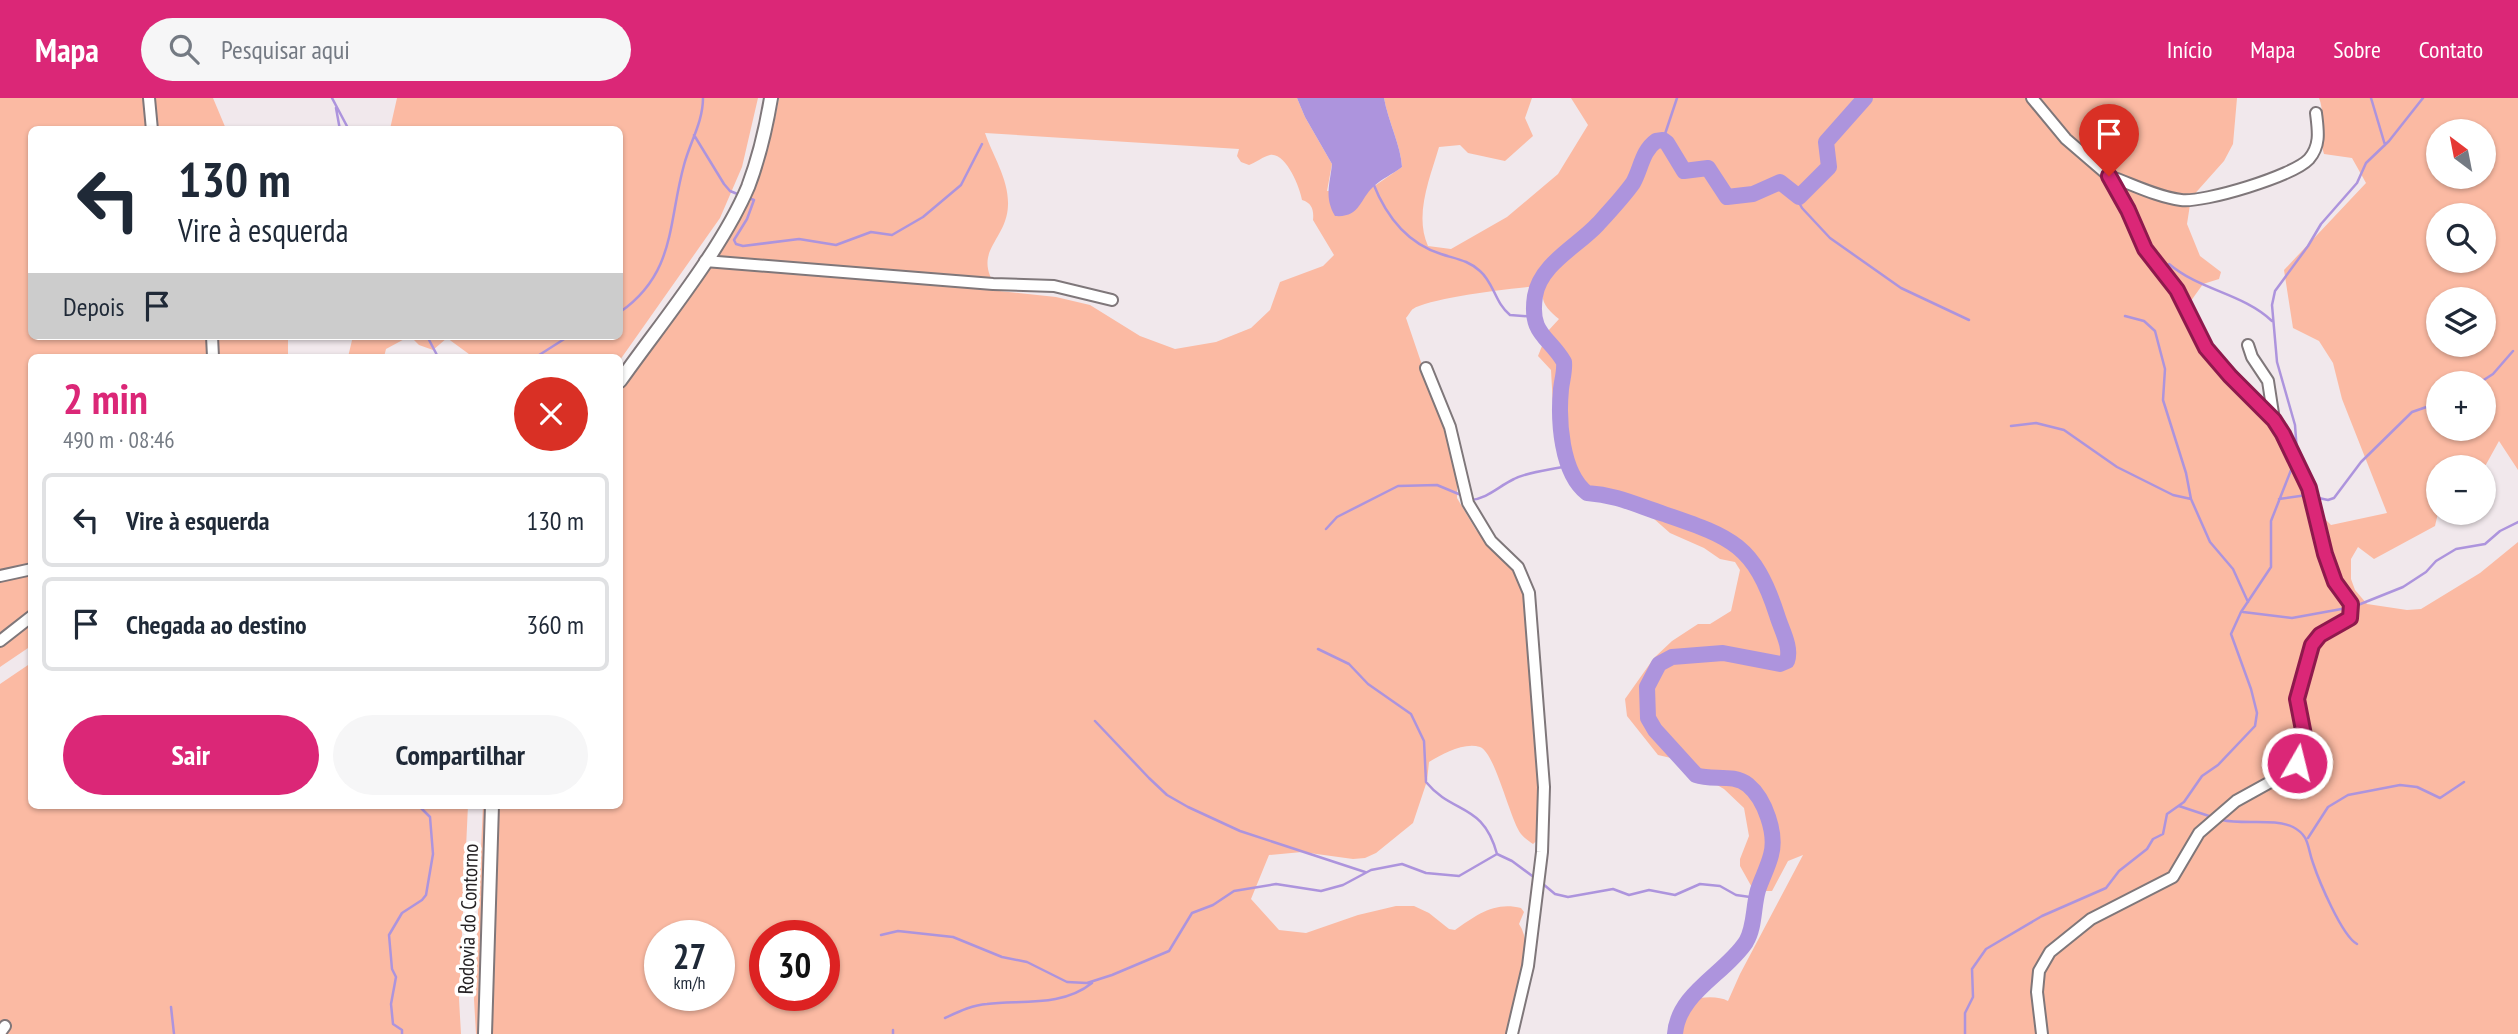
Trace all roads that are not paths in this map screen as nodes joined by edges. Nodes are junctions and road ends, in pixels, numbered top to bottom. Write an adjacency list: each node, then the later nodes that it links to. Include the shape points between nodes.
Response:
1 (149, 98): 5 (street)
2 (771, 98): 7 (main road, via 766,133 747,187)
3 (2032, 98): 6 (street, via 2066,139)
4 (2316, 113): 6 (street, via 2319,136 2308,160 2238,190 2179,200)
5 (152, 126)
6 (2109, 176): 12 (street, via 2145,249 2177,290 2206,348)
7 (705, 261): 8 (street, via 1054,286); 11 (main road)
8 (1112, 300)
9 (2248, 345): 12 (street, via 2268,380)
10 (1426, 368): 19 (street, via 1450,427 1468,503 1491,541 1518,567 1529,593 1544,787 1542,852 1528,966)
11 (623, 377)
12 (2274, 420): 20 (street, via 2309,488 2332,575 2352,612 2312,645 2297,699 2304,735 2297,763 2288,773 2236,801 2199,833 2173,877 2091,919 2049,952 2039,971 2037,992)
13 (28, 570): 14 (street)
14 (0, 576)
15 (28, 619): 16 (street)
16 (0, 641)
17 (492, 809): 18 (main road, Rodovia do Contorno)
18 (485, 1034)
19 (1512, 1034)
20 (2042, 1034)

